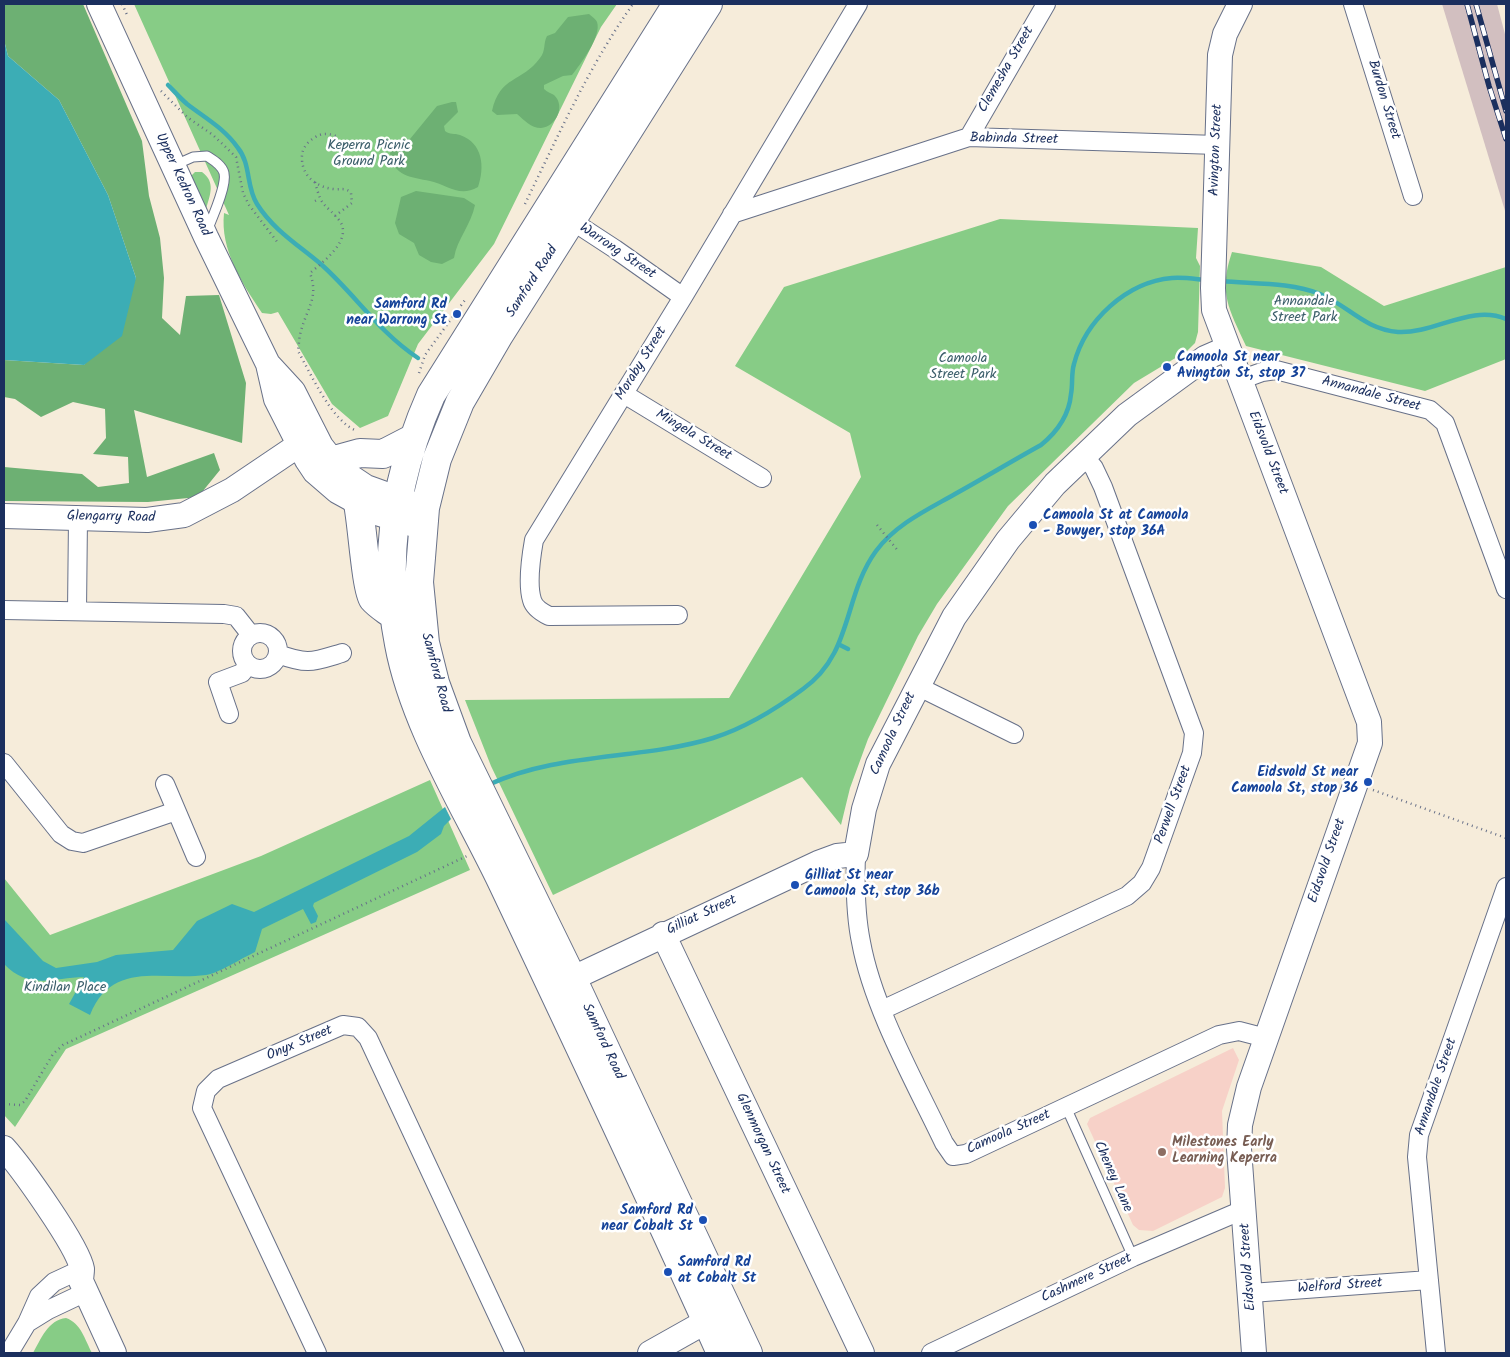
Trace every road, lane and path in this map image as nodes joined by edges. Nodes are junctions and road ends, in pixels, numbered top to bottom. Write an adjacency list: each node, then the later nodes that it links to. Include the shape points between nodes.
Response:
1 (99, 4): 15 (street, Upper Kedron Road)
2 (122, 4): 10 (path)
3 (633, 4): 20 (path, via 589,72)
4 (678, 4): 20 (main road, Samford Road)
5 (708, 4): 23 (main road, Samford Road)
6 (858, 4): 21 (street, Moraby Street)
7 (1046, 4): 13 (street, Clemesha Street)
8 (1240, 4): 14 (street, Avington Street, via 1230,20 1222,44)
9 (1353, 4): 17 (street, Burdon Street)
10 (130, 22)
11 (160, 89): 25 (path, via 187,117 213,134 236,157 243,193)
12 (336, 136): 16 (path, via 323,133 306,145 302,152 304,171)
13 (968, 137): 14 (street, Babinda Street); 21 (street, Babinda Street)
14 (1217, 145): 28 (street, Avington Street)
15 (172, 166): 24 (street, Upper Kedron Road); 24 (lane, via 193,157 207,156 224,173)
16 (315, 182): 18 (path); 22 (path, via 351,193 352,203)
17 (1412, 196)
18 (319, 199): 19 (path); 22 (path)
19 (314, 202)
20 (537, 206): 23 (street, Warrong Street); 34 (main road, Samford Road, via 444,372)
21 (732, 214): 27 (street, Moraby Street)
22 (335, 216): 33 (path, via 344,229 343,235 331,255 310,273 314,296 301,330 298,351 332,409 349,428)
23 (572, 222): 27 (street, Warrong Street); 42 (main road, Samford Road, via 460,402 437,459)
24 (206, 237): 35 (street, Upper Kedron Road, via 268,364 276,399)
25 (278, 242)
26 (470, 294): 30 (path, via 425,355)
27 (683, 297): 32 (street, Moraby Street)
28 (1213, 300): 29 (street, Eidsvold Street)
29 (1228, 348): 31 (street, Eidsvold Street); 36 (street, Camoola Street, via 1205,358 1150,396)
30 (418, 374)
31 (1240, 380): 46 (street, Annandale Street, via 1276,370 1430,410 1444,424); 61 (street, Eidsvold Street, via 1369,722 1370,743)
32 (624, 394): 38 (street, Mingela Street); 49 (street, Moraby Street, via 534,540 530,561 532,602 549,616)
33 (362, 433)
34 (414, 438): 37 (main road, via 383,454 360,453); 40 (main road, Samford Road)
35 (307, 440): 37 (street, Upper Kedron Road); 39 (street, Upper Kedron Road, via 315,472 324,482); 43 (street, Glengarry Road, via 232,490 184,515 147,520)
36 (1084, 456): 55 (street, Camoola Street, via 1028,514 976,584 954,617); 70 (street, Perwell Street, via 1103,487 1194,733 1192,754 1151,868 1142,883 1127,896)
37 (331, 461): 40 (street, Upper Kedron Road)
38 (762, 478)
39 (358, 504): 40 (street, Upper Kedron Road); 50 (main road, via 373,599)
40 (396, 509): 42 (street, Upper Kedron Road); 50 (main road, Samford Road, via 392,575)
41 (4, 516): 43 (street, Glengarry Road)
42 (423, 517): 59 (main road, Samford Road, via 419,582 425,643)
43 (78, 518): 48 (street)
44 (876, 525): 45 (path)
45 (900, 552)
46 (1506, 589)
47 (4, 610): 48 (street)
48 (77, 611): 51 (street, via 224,614 236,616)
49 (678, 615)
50 (394, 616): 59 (main road, Samford Road, via 416,705)
51 (251, 635): 52 (street, via 264,633 271,636 276,641); 54 (street, via 242,649)
52 (278, 654): 53 (street, via 300,662 311,662); 54 (street, via 269,667 258,669)
53 (342, 654)
54 (248, 664): 56 (street, via 242,673 218,682)
55 (917, 686): 57 (street); 64 (street, Camoola Street, via 878,764 864,809)
56 (229, 714)
57 (1014, 734)
58 (4, 764): 62 (street, via 61,834 72,841 83,843)
59 (464, 780): 69 (main road, Samford Road)
60 (165, 784): 62 (street)
61 (1355, 784): 63 (path); 71 (street, Eidsvold Street)
62 (176, 811): 66 (street)
63 (1506, 838)
64 (856, 854): 68 (street, Gilliat Street, via 827,859); 70 (street, Camoola Street, via 855,898 861,943)
65 (468, 856): 72 (path, via 63,1045 25,1101 20,1105)
66 (196, 857)
67 (1506, 887): 78 (street, Annandale Street, via 1419,1134 1417,1157)
68 (663, 934): 69 (street, Gilliat Street); 89 (street, Glenmorgan Street)
69 (562, 983): 80 (main road, Samford Road)
70 (882, 1010): 73 (street, Camoola Street, via 953,1156 966,1154)
71 (1266, 1038): 73 (street, Camoola Street, via 1248,1032 1229,1032); 75 (street, Eidsvold Street, via 1240,1126)
72 (4, 1104)
73 (1066, 1108): 76 (lane, Cheney Lane)
74 (4, 1148): 77 (street, via 42,1201 54,1240)
75 (1245, 1209): 76 (street, Cashmere Street); 79 (street, Eidsvold Street)
76 (1133, 1257): 90 (street, Cashmere Street)
77 (80, 1279): 81 (street, via 48,1310); 81 (street, via 54,1282 39,1296); 83 (street)
78 (1429, 1280): 79 (street, Welford Street); 92 (street, Annandale Street)
79 (1251, 1293): 91 (street, Eidsvold Street)
80 (717, 1315): 86 (street); 87 (main road, Samford Road); 88 (main road, Samford Road)
81 (27, 1323): 82 (street)
82 (9, 1353)
83 (114, 1353)
84 (317, 1353): 85 (street, Onyx Street, via 202,1108 206,1091 218,1079 343,1025 358,1027 368,1038)
85 (515, 1353)
86 (650, 1353)
87 (721, 1353)
88 (748, 1353)
89 (862, 1353)
90 (931, 1353)
91 (1254, 1353)
92 (1436, 1353)

